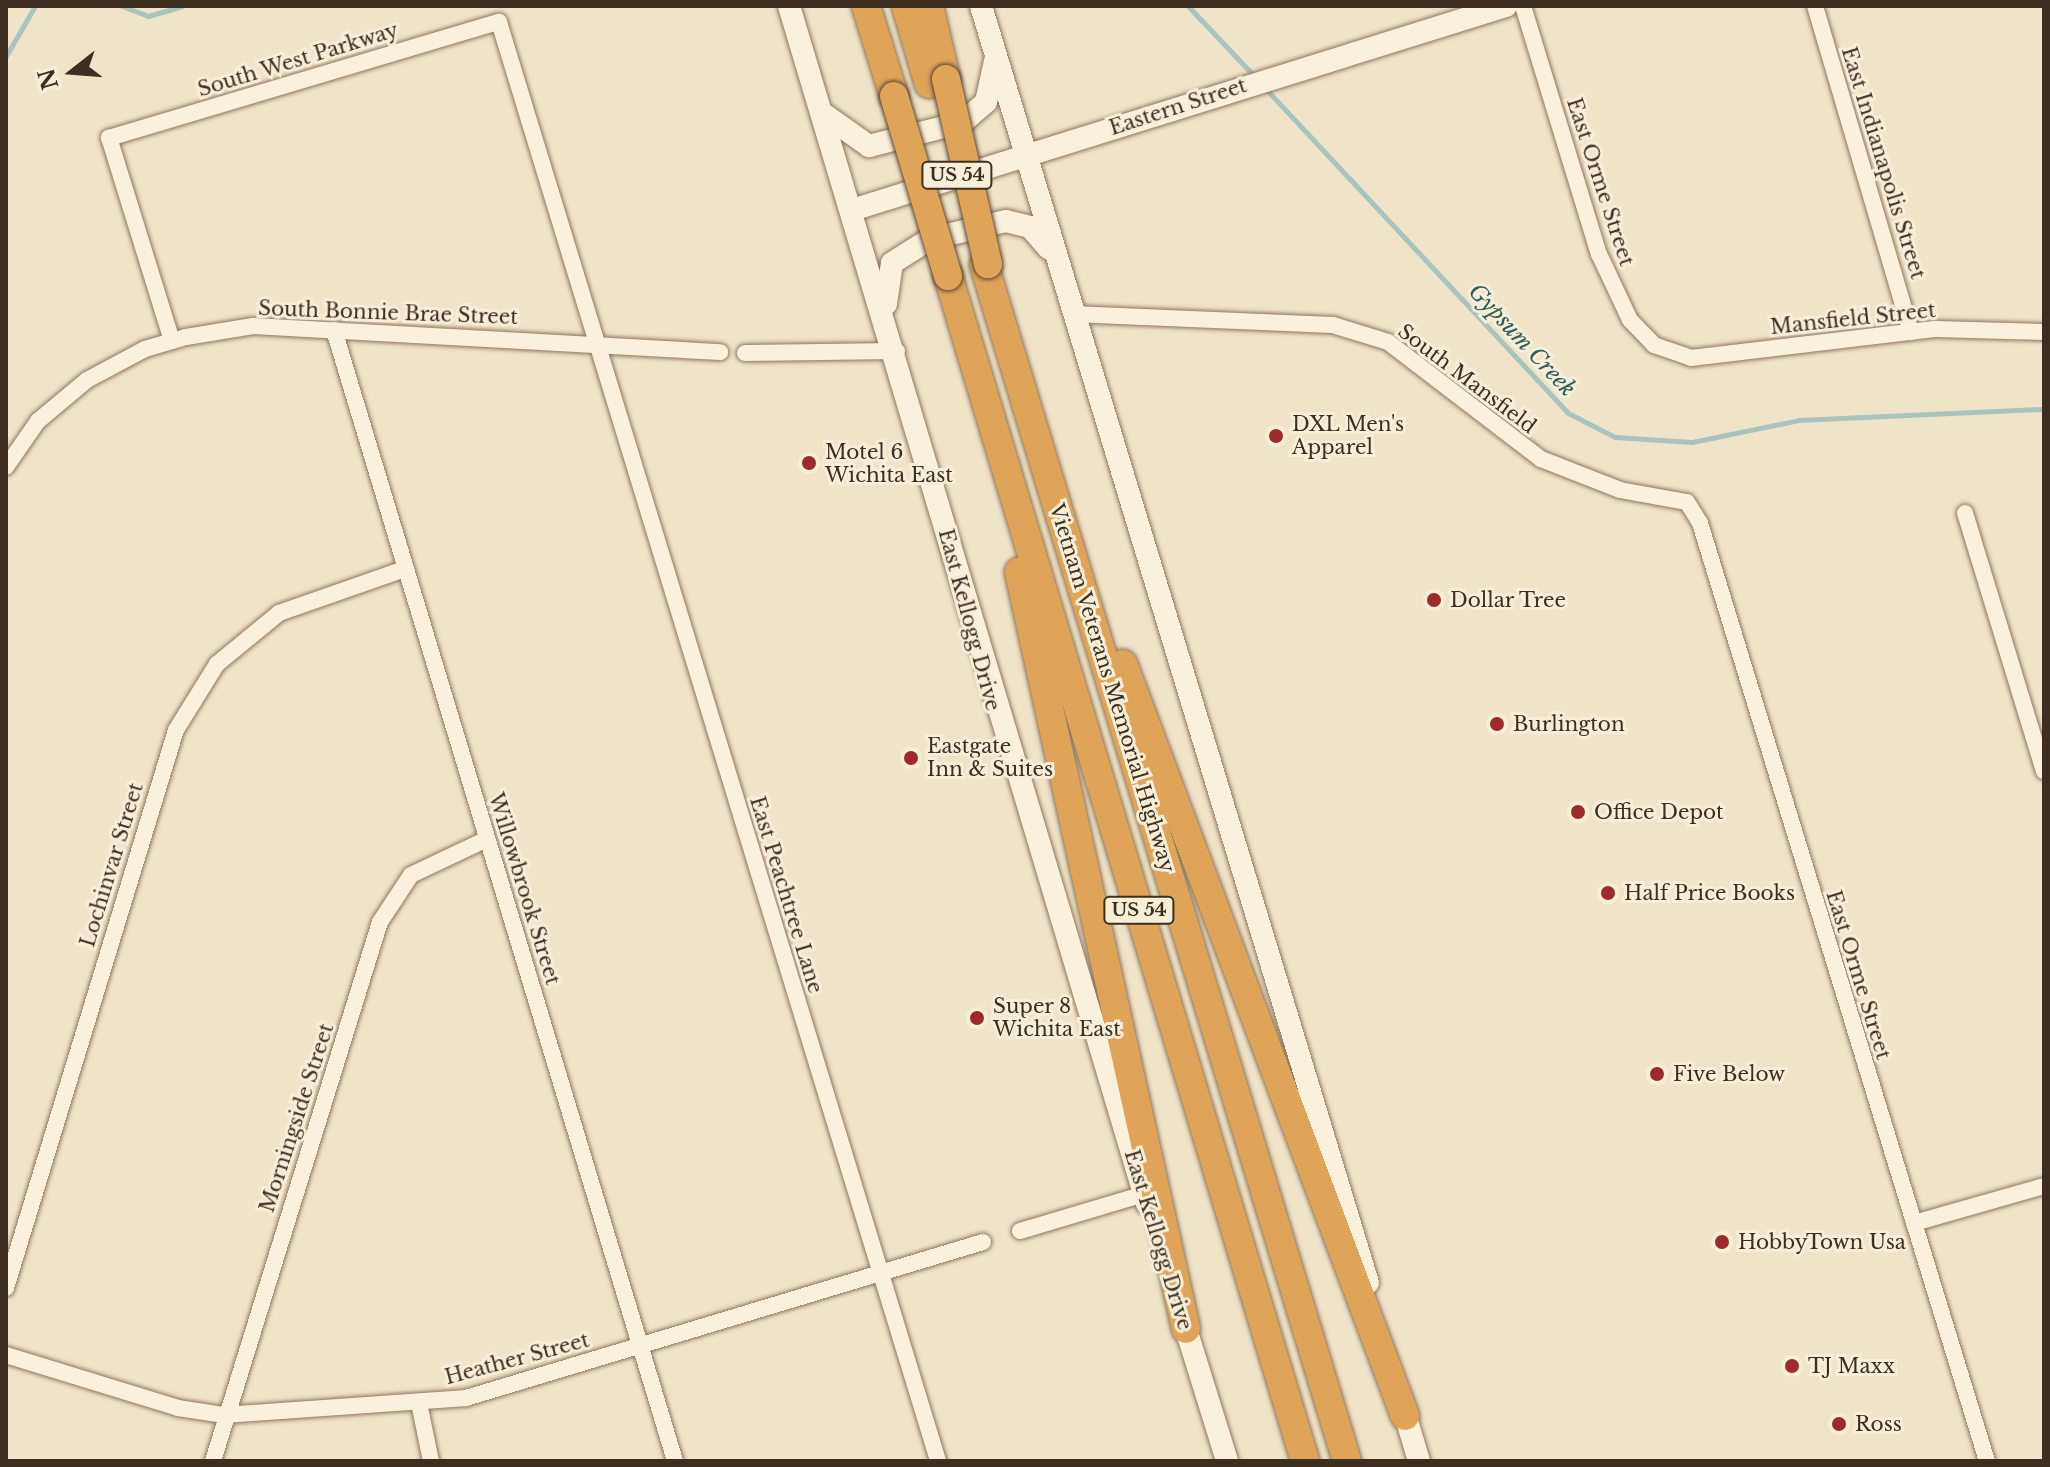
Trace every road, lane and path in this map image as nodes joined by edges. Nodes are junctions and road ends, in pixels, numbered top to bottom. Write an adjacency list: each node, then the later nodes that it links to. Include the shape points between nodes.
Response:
1 (789, 6): 12 (main road, East Kellogg Drive)
2 (865, 6): 27 (highway, Vietnam Veterans Memorial Highway / US 54, bridge)
3 (906, 6): 11 (highway, Vietnam Veterans Memorial Highway / US 54)
4 (929, 6): 11 (highway)
5 (981, 6): 10 (main road)
6 (1506, 6): 13 (main road, Eastern Street)
7 (1523, 6): 23 (street, East Orme Street, via 1599,254 1630,320)
8 (1815, 6): 19 (street, East Indianapolis Street)
9 (499, 22): 21 (street, South West Parkway, via 109,138); 22 (street, East Peachtree Lane)
10 (995, 56): 12 (main road, via 986,102 963,122 869,146 837,129); 13 (main road)
11 (938, 82): 28 (highway, Vietnam Veterans Memorial Highway / US 54, bridge)
12 (821, 111): 14 (main road, East Kellogg Drive)
13 (1024, 156): 14 (main road, Eastern Street); 15 (main road)
14 (852, 210): 17 (main road, East Kellogg Drive)
15 (1055, 259): 16 (main road); 17 (main road, via 1039,233 1006,221 930,239 892,263)
16 (1072, 314): 30 (street, South Mansfield, via 1333,325 1388,342 1541,459 1620,490); 47 (main road)
17 (886, 317): 24 (main road, East Kellogg Drive)
18 (334, 330): 21 (street, South Bonnie Brae Street, via 253,326); 22 (street, South Bonnie Brae Street); 32 (street, Willowbrook Street)
19 (1911, 332): 20 (street, Mansfield Street); 23 (street, Mansfield Street, via 1691,358)
20 (2044, 332)
21 (172, 341): 29 (street, South Bonnie Brae Street, via 87,380 38,421)
22 (595, 341): 25 (street, South Bonnie Brae Street); 40 (street, East Peachtree Lane)
23 (1669, 350)
24 (897, 351): 26 (street); 36 (main road, East Kellogg Drive, via 1005,748)
25 (720, 352)
26 (745, 353)
27 (972, 360): 42 (highway); 53 (highway, Vietnam Veterans Memorial Highway / US 54)
28 (1034, 428): 47 (highway); 54 (highway, Vietnam Veterans Memorial Highway / US 54)
29 (6, 467)
30 (1687, 502): 37 (street, East Orme Street, via 1700,523)
31 (1965, 513): 33 (street)
32 (402, 570): 34 (street, Willowbrook Street); 41 (street, Lochinvar Street, via 279,613 217,664 176,730)
33 (2044, 771)
34 (487, 839): 43 (street, Willowbrook Street); 46 (street, Morningside Street, via 411,875 380,922)
35 (2044, 1186): 37 (street)
36 (1144, 1194): 38 (street); 42 (main road, East Kellogg Drive)
37 (1914, 1223): 56 (street, East Orme Street)
38 (1020, 1231)
39 (983, 1242): 40 (street, Heather Street)
40 (881, 1274): 43 (street, Heather Street); 51 (street, East Peachtree Lane)
41 (6, 1288)
42 (1186, 1329): 52 (main road, East Kellogg Drive)
43 (640, 1345): 45 (street, Heather Street, via 466,1398); 50 (street, Willowbrook Street)
44 (6, 1355): 46 (street, Heather Street, via 178,1408)
45 (419, 1403): 46 (street, Heather Street); 49 (street)
46 (224, 1415): 48 (street, Morningside Street)
47 (1405, 1416): 55 (main road)
48 (213, 1461)
49 (431, 1461)
50 (675, 1461)
51 (938, 1461)
52 (1227, 1461)
53 (1305, 1461)
54 (1347, 1461)
55 (1419, 1461)
56 (1987, 1461)

